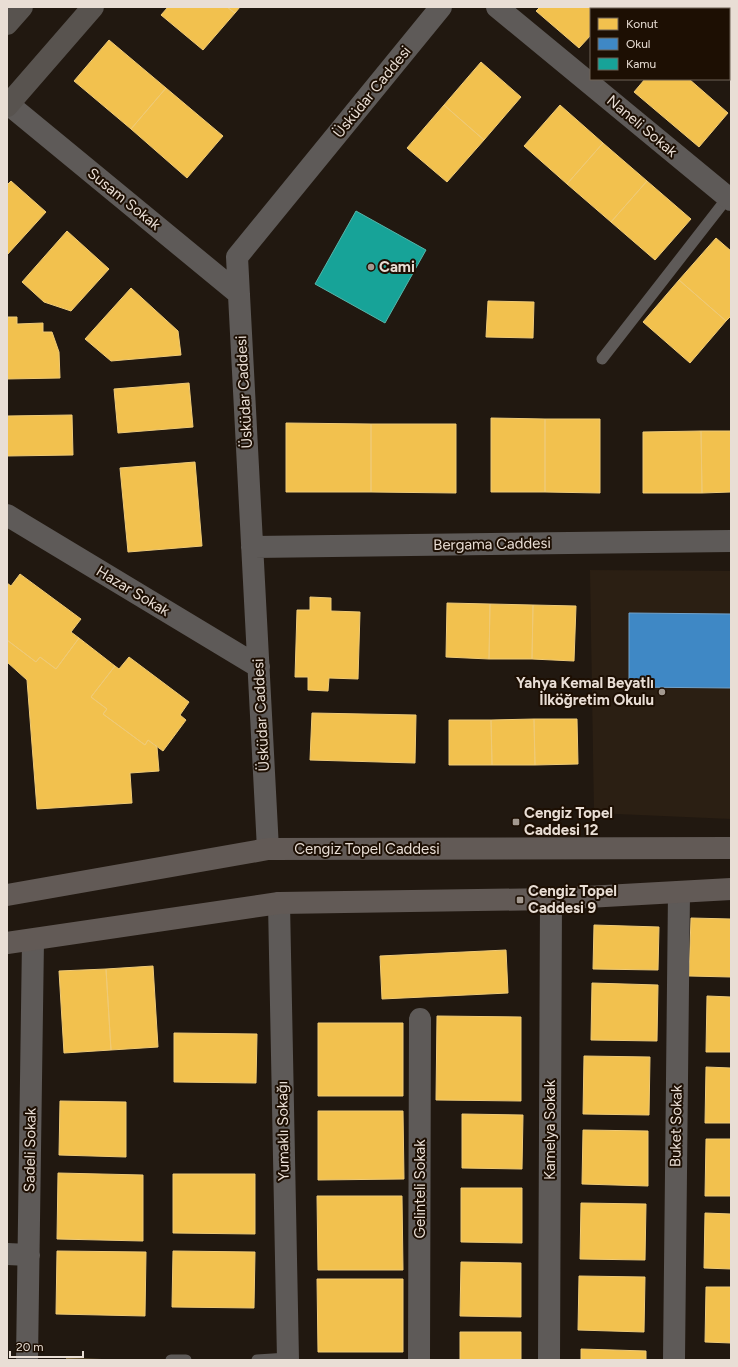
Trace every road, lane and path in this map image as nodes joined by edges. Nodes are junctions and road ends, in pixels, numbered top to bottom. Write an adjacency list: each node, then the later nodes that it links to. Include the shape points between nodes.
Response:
1 (22, 7): 5 (street)
2 (93, 7): 6 (street)
3 (441, 7): 8 (street, Üsküdar Caddesi, via 237,257)
4 (497, 7): 7 (street, Naneli Sokak)
5 (7, 24)
6 (7, 105): 8 (street, Susam Sokak)
7 (730, 198): 9 (lane)
8 (239, 294): 12 (street, Üsküdar Caddesi)
9 (602, 359)
10 (7, 515): 13 (street, Hazar Sokak)
11 (731, 541): 12 (street, Bergama Caddesi)
12 (252, 547): 13 (street, Üsküdar Caddesi)
13 (259, 667): 15 (street, Üsküdar Caddesi)
14 (731, 848): 15 (main road, Cengiz Topel Caddesi)
15 (268, 849): 18 (main road, Cengiz Topel Caddesi)
16 (731, 889): 17 (main road)
17 (679, 892): 19 (main road); 33 (street, Buket Sokak)
18 (7, 895)
19 (551, 899): 20 (main road); 32 (street, Kamelya Sokak)
20 (279, 903): 21 (main road); 26 (street, Yumaklı Sokağı)
21 (33, 940): 22 (main road); 25 (street, Sadeli Sokak)
22 (7, 943)
23 (420, 1019): 31 (street, Gelinteli Sokak)
24 (7, 1254): 25 (street)
25 (29, 1255): 27 (street, Sadeli Sokak)
26 (288, 1359): 30 (lane)
27 (27, 1360)
28 (172, 1360): 29 (lane)
29 (186, 1360)
30 (257, 1360)
31 (419, 1360)
32 (549, 1360)
33 (674, 1360)

